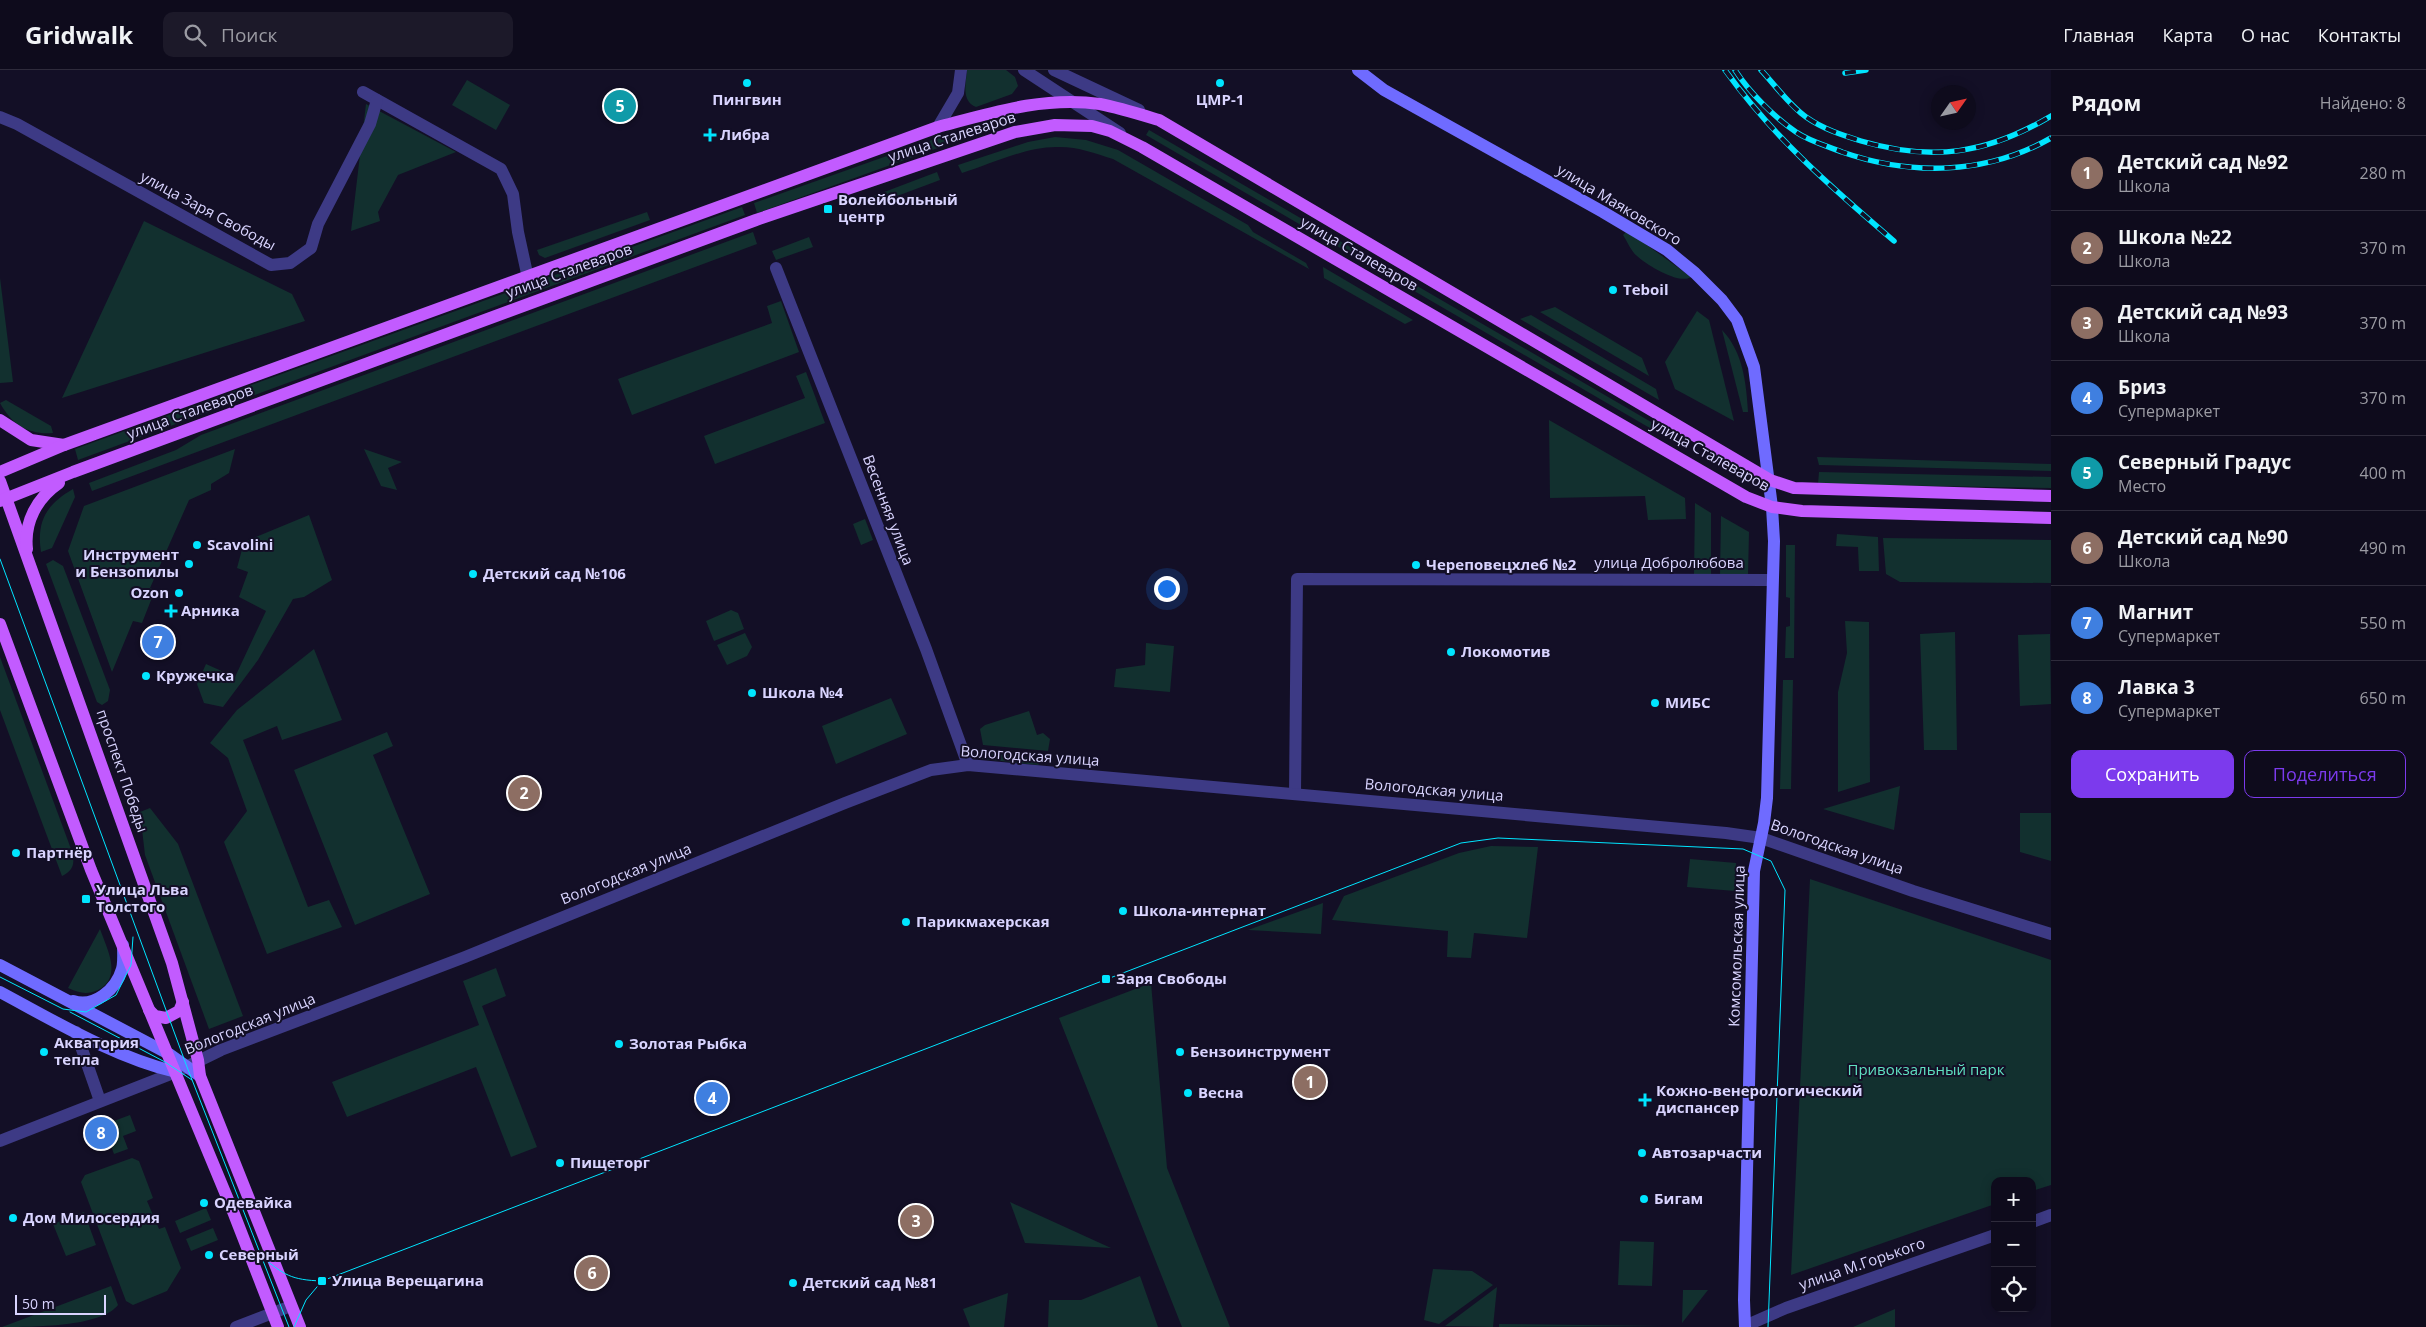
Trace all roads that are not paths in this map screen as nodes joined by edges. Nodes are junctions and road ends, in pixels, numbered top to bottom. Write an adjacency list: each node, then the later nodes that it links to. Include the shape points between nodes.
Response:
1 (961, 70): 10 (street, via 958,93)
2 (1024, 70): 7 (street)
3 (1054, 70): 9 (street)
4 (1358, 70): 18 (street, улица Маяковского, via 1384,90 1638,232 1695,273 1722,300 1737,320 1746,341 1754,367)
5 (363, 92): 6 (street)
6 (377, 100): 8 (street, улица Заря Свободы, via 370,124 318,224 312,248 290,263 271,265); 13 (street, via 501,170 513,194)
7 (1075, 102): 9 (main road, улица Сталеваров, via 1122,109); 10 (main road, улица Сталеваров, via 1048,102 1008,109); 11 (street)
8 (0, 117)
9 (1159, 120): 18 (main road, улица Сталеваров)
10 (938, 127): 13 (main road, улица Сталеваров)
11 (1142, 148): 17 (main road, улица Сталеваров, via 1110,131 1092,126 1054,126 1015,132 756,220); 22 (main road, улица Сталеваров, via 1746,497)
12 (776, 268): 27 (street, Весенняя улица)
13 (528, 278): 15 (main road, улица Сталеваров)
14 (0, 420): 15 (main road, via 31,440)
15 (64, 445): 16 (main road, улица Сталеваров)
16 (0, 472)
17 (73, 472): 21 (main road, улица Сталеваров); 24 (main road, via 48,490 33,510 26,538)
18 (1770, 480): 20 (main road, улица Сталеваров, via 1794,488); 22 (street, улица Маяковского)
19 (0, 481): 21 (main road, проспект Победы)
20 (2051, 496)
21 (3, 500): 24 (main road, проспект Победы)
22 (1772, 507): 23 (main road, улица Сталеваров, via 1802,511); 25 (street, Комсомольская улица)
23 (2051, 518)
24 (29, 561): 35 (main road, проспект Победы)
25 (1772, 580): 28 (street, улица Добролюбова, via 1296,578); 29 (street, Комсомольская улица, via 1767,798)
26 (0, 624): 31 (main road, via 91,870)
27 (968, 765): 28 (street, Вологодская улица); 39 (street, Вологодская улица, via 931,770)
28 (1294, 794): 29 (street, Вологодская улица)
29 (1762, 838): 30 (street, Вологодская улица, via 1913,891); 52 (street, Комсомольская улица, via 1754,871)
30 (2051, 934)
31 (123, 945): 34 (street, via 122,968 106,993 82,1004); 36 (main road)
32 (0, 965): 34 (street)
33 (0, 992): 37 (street)
34 (60, 998): 38 (street)
35 (183, 1002): 36 (main road, via 178,1011 166,1018 155,1016); 39 (main road, проспект Победы)
36 (148, 1010): 38 (main road)
37 (76, 1032): 40 (street, via 153,1066); 42 (street)
38 (169, 1054): 40 (main road)
39 (198, 1060): 40 (street, Вологодская улица); 41 (main road, проспект Победы)
40 (181, 1069): 41 (street); 42 (street, Вологодская улица); 48 (main road)
41 (200, 1076): 47 (main road, проспект Победы)
42 (100, 1101): 43 (street, Вологодская улица)
43 (0, 1141)
44 (2051, 1215): 45 (street)
45 (2036, 1221)
46 (1991, 1236): 52 (street, улица М.Горького, via 1786,1308)
47 (291, 1306): 48 (street); 51 (main road, проспект Победы)
48 (272, 1312): 49 (street); 50 (main road)
49 (236, 1327)
50 (278, 1327)
51 (300, 1327)
52 (1744, 1327)

